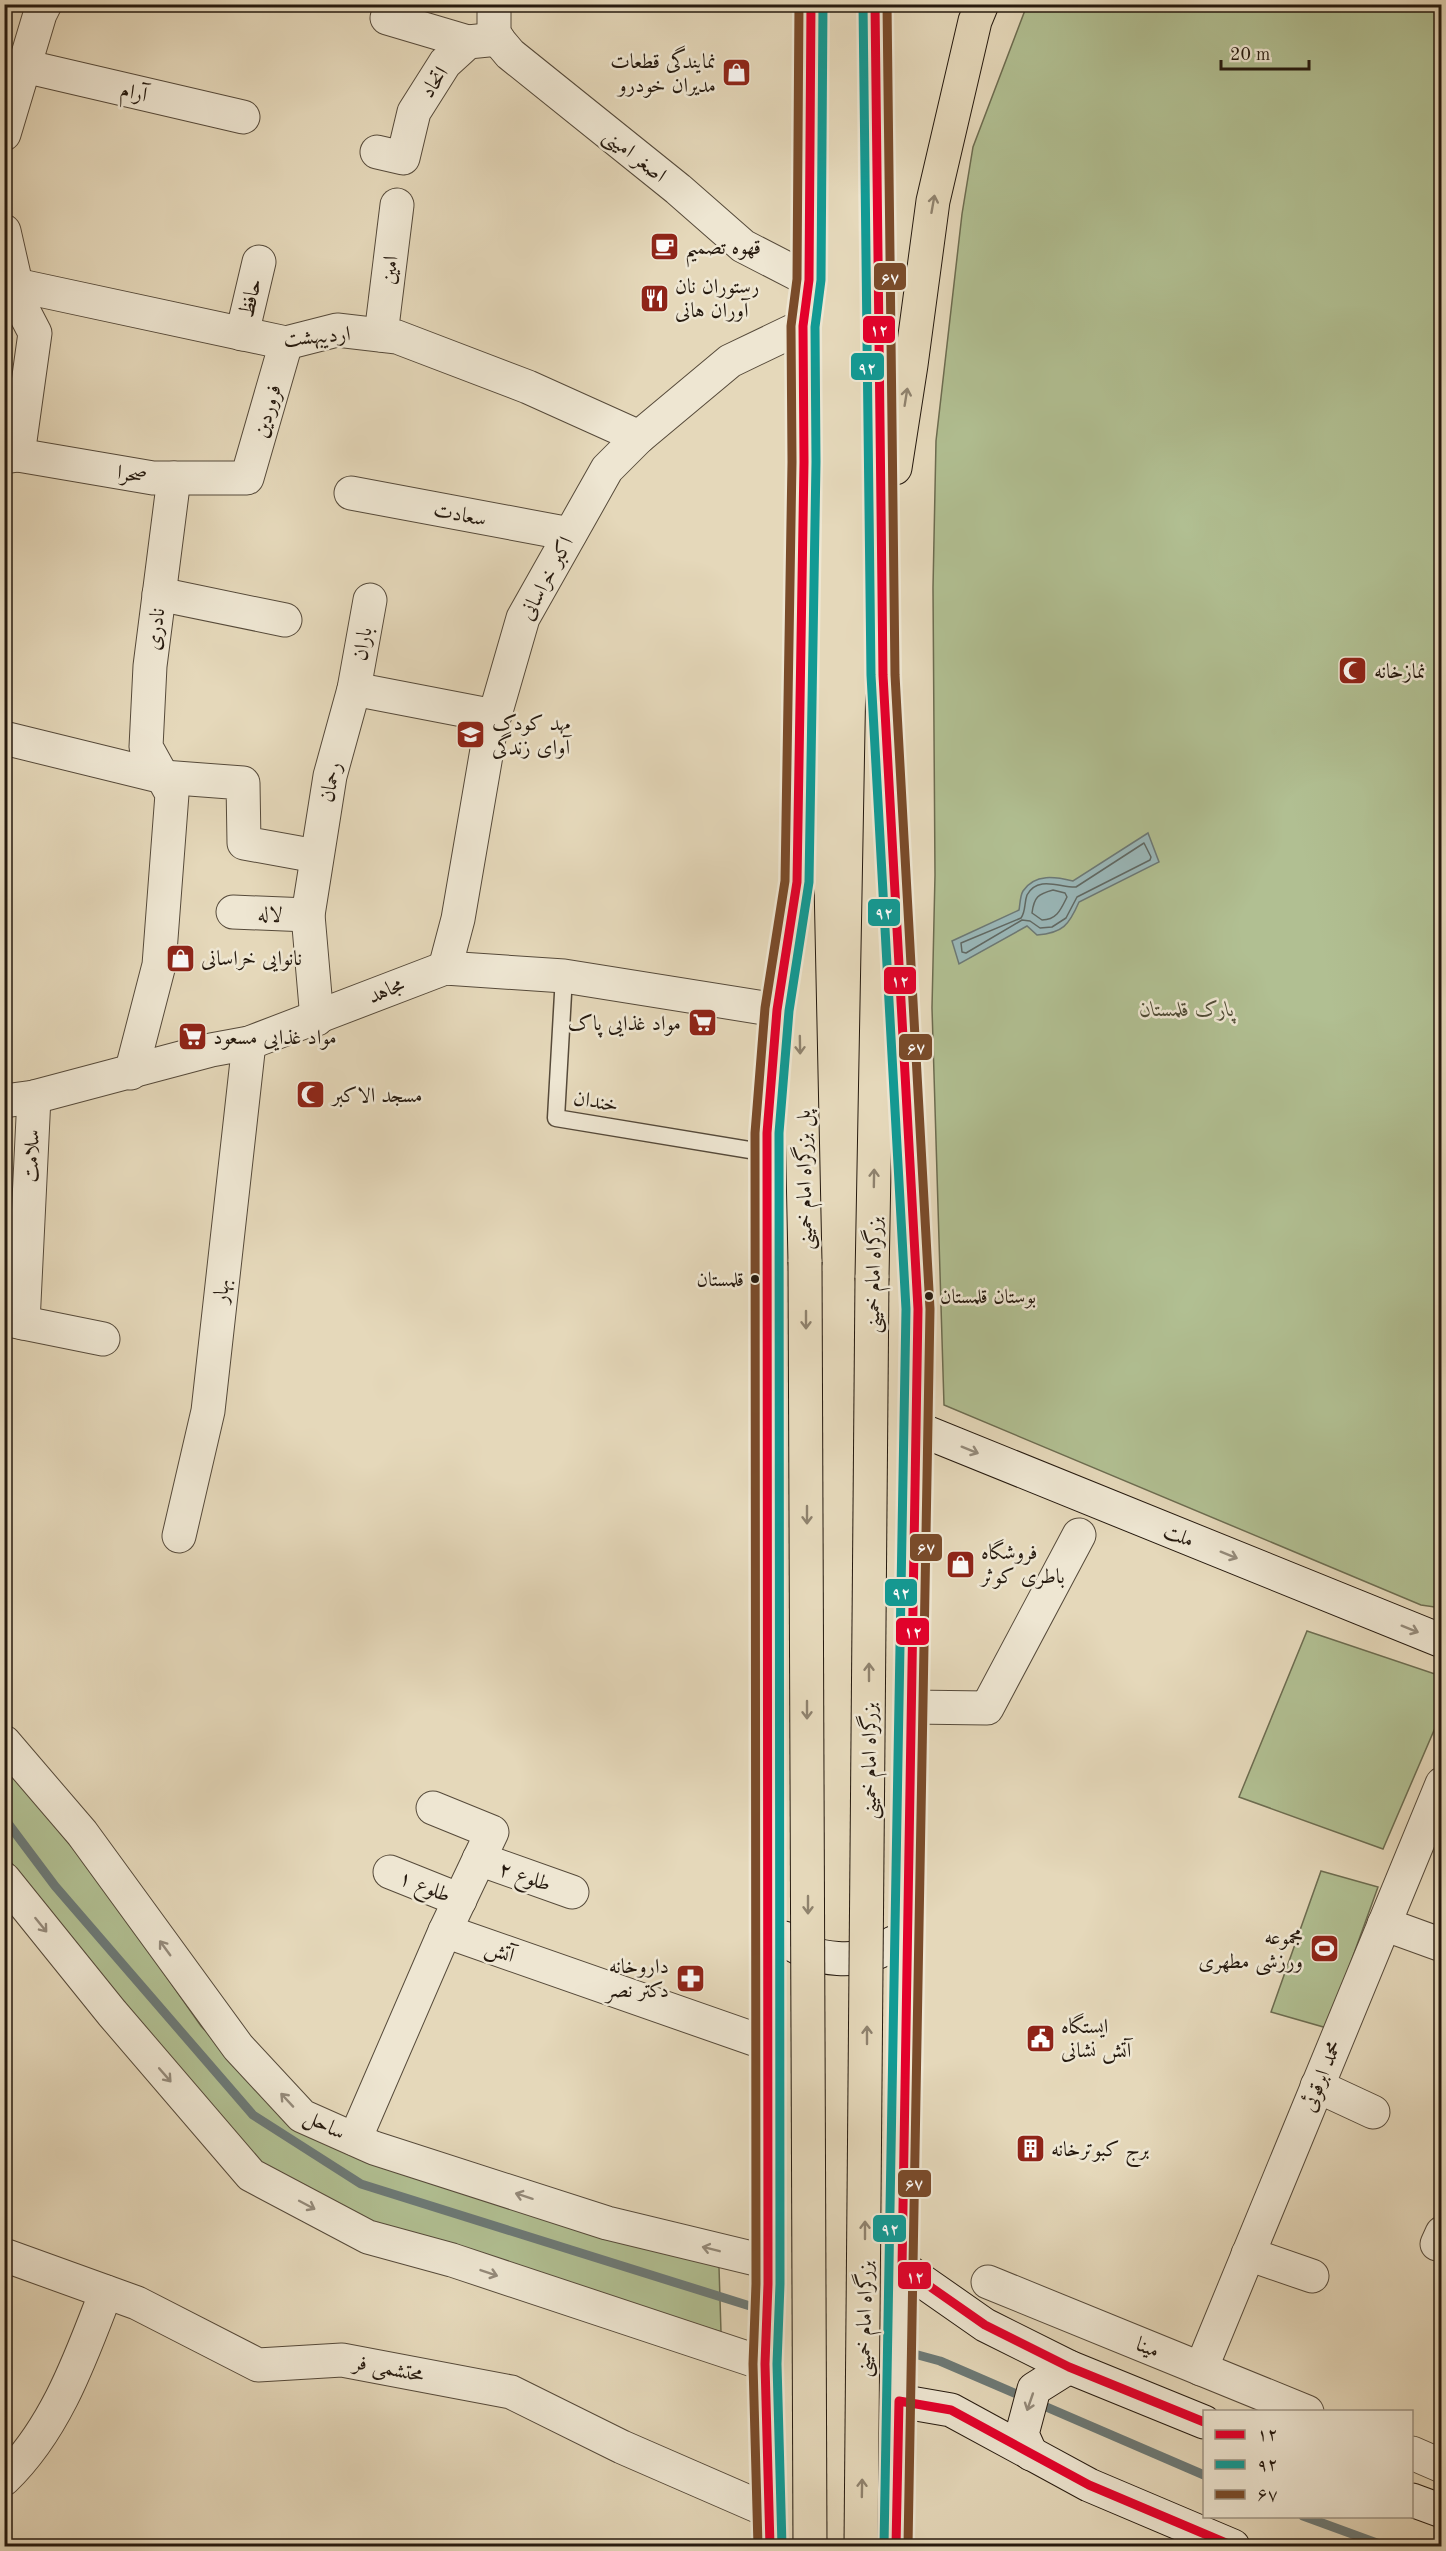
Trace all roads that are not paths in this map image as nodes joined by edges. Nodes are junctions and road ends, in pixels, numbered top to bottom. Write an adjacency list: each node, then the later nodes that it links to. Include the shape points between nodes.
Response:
1 (45, 4): 8 (street)
2 (494, 4): 7 (street, via 494,35)
3 (811, 4): 15 (highway)
4 (875, 4): 28 (highway, بزرگراه امام خمینی)
5 (982, 4): 28 (highway, one-way to 5, via 933,201)
6 (387, 18): 7 (street)
7 (483, 40): 11 (street, اتحاد, via 446,63); 15 (street, اصغر امینی, via 510,54 743,246)
8 (24, 66): 9 (street, آرام); 10 (street)
9 (243, 117)
10 (4, 134)
11 (390, 155)
12 (397, 205): 20 (street, امین)
13 (4, 231): 16 (street)
14 (259, 262): 19 (street, حافظ)
15 (809, 280): 18 (highway)
16 (16, 285): 17 (street, via 21,306); 19 (street, اردیبهشت)
17 (17, 322): 23 (street, via 35,333)
18 (803, 326): 22 (street, اکبر خراسانی, via 730,361); 38 (highway)
19 (242, 334): 21 (street, اردیبهشت)
20 (381, 335): 21 (street, اردیبهشت, via 337,330); 22 (street, اردیبهشت, via 397,337 528,387)
21 (286, 343): 25 (street, فروردین)
22 (639, 437): 27 (street, اکبر خراسانی, via 607,470)
23 (11, 456): 24 (street, صحرا)
24 (174, 478): 25 (street, صحرا); 29 (street, نادری)
25 (248, 478)
26 (351, 493): 27 (street, سعادت)
27 (570, 534): 34 (street, اکبر خراسانی, via 523,618)
28 (880, 559): 32 (highway, بزرگراه امام خمینی)
29 (159, 594): 31 (street); 36 (street, نادری, via 146,747)
30 (370, 600): 33 (street, باران)
31 (285, 620)
32 (883, 675): 52 (street, via 918,1309); 98 (highway, بزرگراه امام خمینی, one-way to 32, bridge, via 872,1278)
33 (354, 689): 34 (street); 37 (street, رحمان, via 330,776)
34 (494, 716): 41 (street, اکبر خراسانی, via 458,919)
35 (4, 738): 36 (street)
36 (163, 777): 37 (street, via 243,783 244,843); 46 (street, نادری, via 172,794 159,965)
37 (316, 856): 40 (street, رحمان)
38 (797, 882): 43 (street); 97 (highway, پل بزرگراه امام خمینی, one-way to 97, bridge, via 806,1262)
39 (233, 912): 40 (street, لاله)
40 (308, 915): 44 (street, رحمان)
41 (445, 968): 42 (street, مجاهد); 44 (street, مجاهد)
42 (564, 976): 43 (street, مجاهد); 48 (lane, خندان, via 556,1118)
43 (777, 1010): 48 (street)
44 (317, 1018): 45 (street, مجاهد)
45 (249, 1043): 46 (street, مجاهد); 54 (street, بهار, via 208,1411)
46 (131, 1073): 47 (street, مجاهد)
47 (19, 1099): 49 (street, سلامت)
48 (768, 1153): 65 (street)
49 (16, 1238): 50 (street, سلامت)
50 (14, 1321): 51 (street)
51 (103, 1339)
52 (916, 1428): 55 (street, ملت, one-way to 55); 56 (street)
53 (1079, 1535): 56 (street, via 987,1708)
54 (179, 1536)
55 (1442, 1641)
56 (911, 1707): 68 (street)
57 (4, 1742): 75 (street, ساحل, one-way to 57, via 302,2116 238,2047 82,1833)
58 (1442, 1784): 66 (street, محمد ابرقوئی)
59 (433, 1808): 60 (street, طلوع ۲)
60 (485, 1846): 63 (street, طلوع ۲); 64 (street)
61 (390, 1872): 64 (street, طلوع ۱)
62 (6, 1884): 83 (street, one-way to 83, via 251,2175 368,2237 452,2260)
63 (572, 1892)
64 (460, 1900): 67 (street)
65 (768, 1922): 68 (street, via 789,1942 813,1954 842,1958 864,1956 889,1947); 71 (street)
66 (1384, 1924): 69 (street); 73 (street, محمد ابرقوئی)
67 (446, 1931): 72 (street, آتش); 75 (street)
68 (907, 1931): 70 (street)
69 (1442, 1945)
70 (906, 1995): 71 (street, via 885,1980 860,1970 832,1968 783,1982); 79 (street)
71 (768, 1997): 72 (street)
72 (768, 2044): 78 (street)
73 (1317, 2086): 74 (street); 76 (street, محمد ابرقوئی)
74 (1373, 2112)
75 (355, 2139): 78 (street, ساحل, one-way to 75, via 607,2223)
76 (1248, 2254): 80 (street); 85 (street, محمد ابرقوئی)
77 (4, 2255): 82 (street, محتشمی فر)
78 (768, 2262): 83 (street)
79 (902, 2267): 84 (street, via 986,2325); 86 (street)
80 (1312, 2276)
81 (988, 2282): 85 (street, مینا)
82 (106, 2292): 92 (street, via 71,2382 24,2460); 94 (street, محتشمی فر, via 136,2303 258,2365 342,2360 511,2392 622,2447)
83 (765, 2364): 94 (street)
84 (1069, 2367): 88 (street); 90 (street, one-way to 90, via 1035,2389 1022,2434)
85 (1201, 2368): 87 (street, مینا)
86 (899, 2401): 90 (street, via 951,2410); 99 (street)
87 (1302, 2410)
88 (1203, 2422)
89 (1413, 2453): 91 (street)
90 (1031, 2454): 100 (street, via 1089,2485)
91 (1442, 2466)
92 (4, 2479)
93 (1413, 2500): 95 (street)
94 (769, 2511): 96 (street)
95 (1442, 2511)
96 (770, 2547)
97 (810, 2547)
98 (861, 2547)
99 (896, 2547)
100 (1233, 2547)

